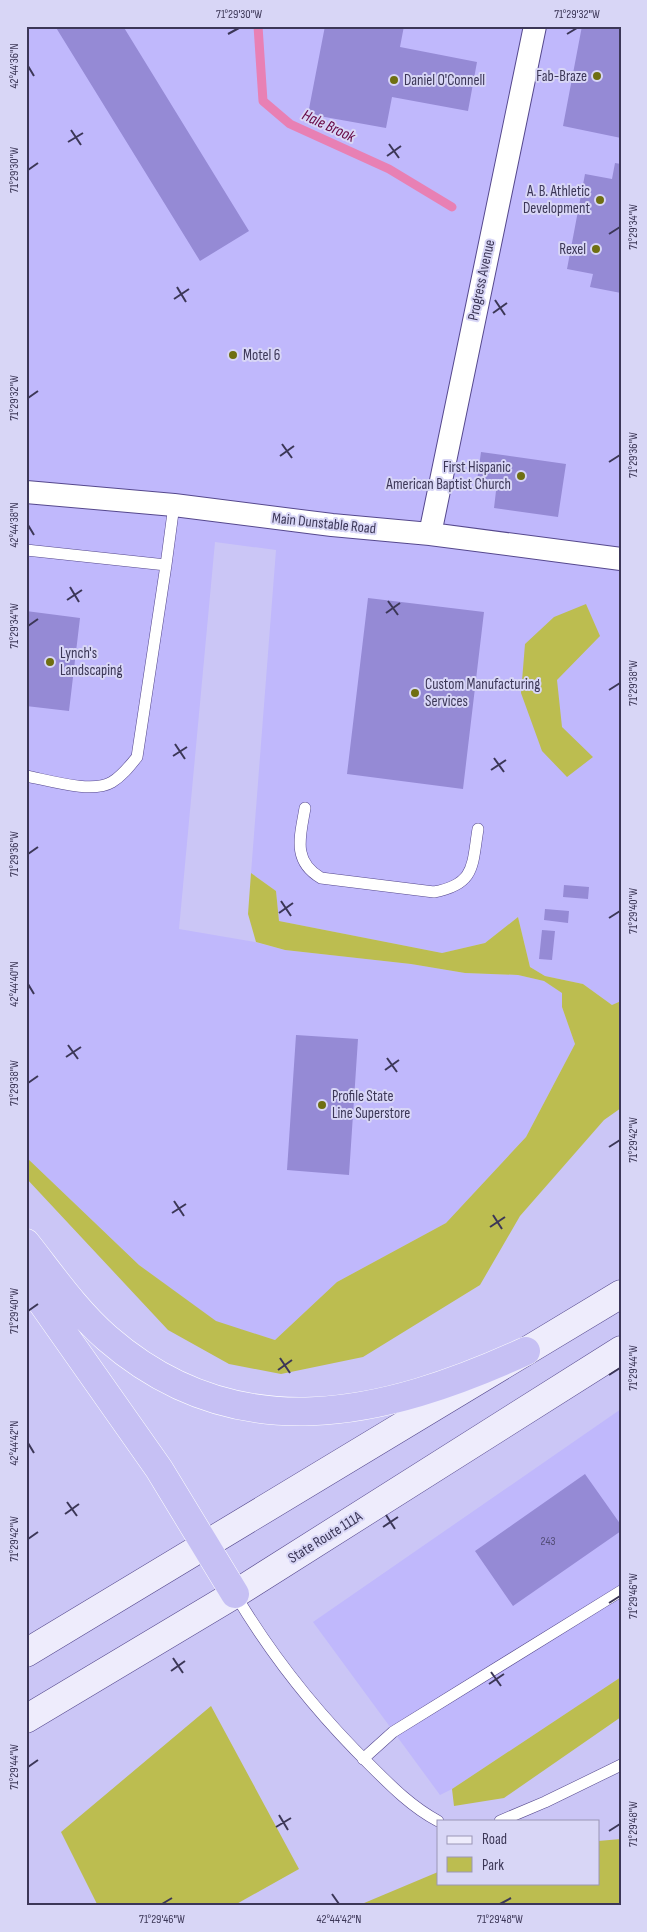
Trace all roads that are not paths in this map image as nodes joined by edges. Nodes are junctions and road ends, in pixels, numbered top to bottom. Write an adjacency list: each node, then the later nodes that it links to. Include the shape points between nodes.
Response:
1 (535, 26): 4 (street, Progress Avenue)
2 (26, 492): 3 (street, Main Dunstable Road)
3 (174, 505): 4 (street, Main Dunstable Road); 7 (lane)
4 (430, 534): 6 (street, Main Dunstable Road)
5 (26, 550): 7 (lane)
6 (621, 559)
7 (166, 565): 8 (lane, via 137,757 110,784 91,788)
8 (26, 776)
9 (305, 808): 10 (lane, via 299,840 301,857 310,872 321,878 415,890 443,891 464,880 471,869)
10 (478, 829)
11 (26, 1243): 15 (highway, via 73,1303 124,1352 181,1386 239,1406 300,1412 367,1405 442,1386)
12 (26, 1280): 16 (highway, via 152,1457)
13 (621, 1294): 15 (main road)
14 (621, 1350): 18 (main road, State Route 111A)
15 (526, 1352): 16 (main road)
16 (206, 1545): 18 (highway); 19 (main road)
17 (621, 1591): 21 (lane, via 393,1732)
18 (235, 1594): 20 (main road, State Route 111A); 21 (lane, via 294,1682)
19 (26, 1653)
20 (26, 1719)
21 (363, 1759): 23 (lane, via 420,1812)
22 (621, 1765): 24 (lane)
23 (437, 1820)
24 (502, 1820)

